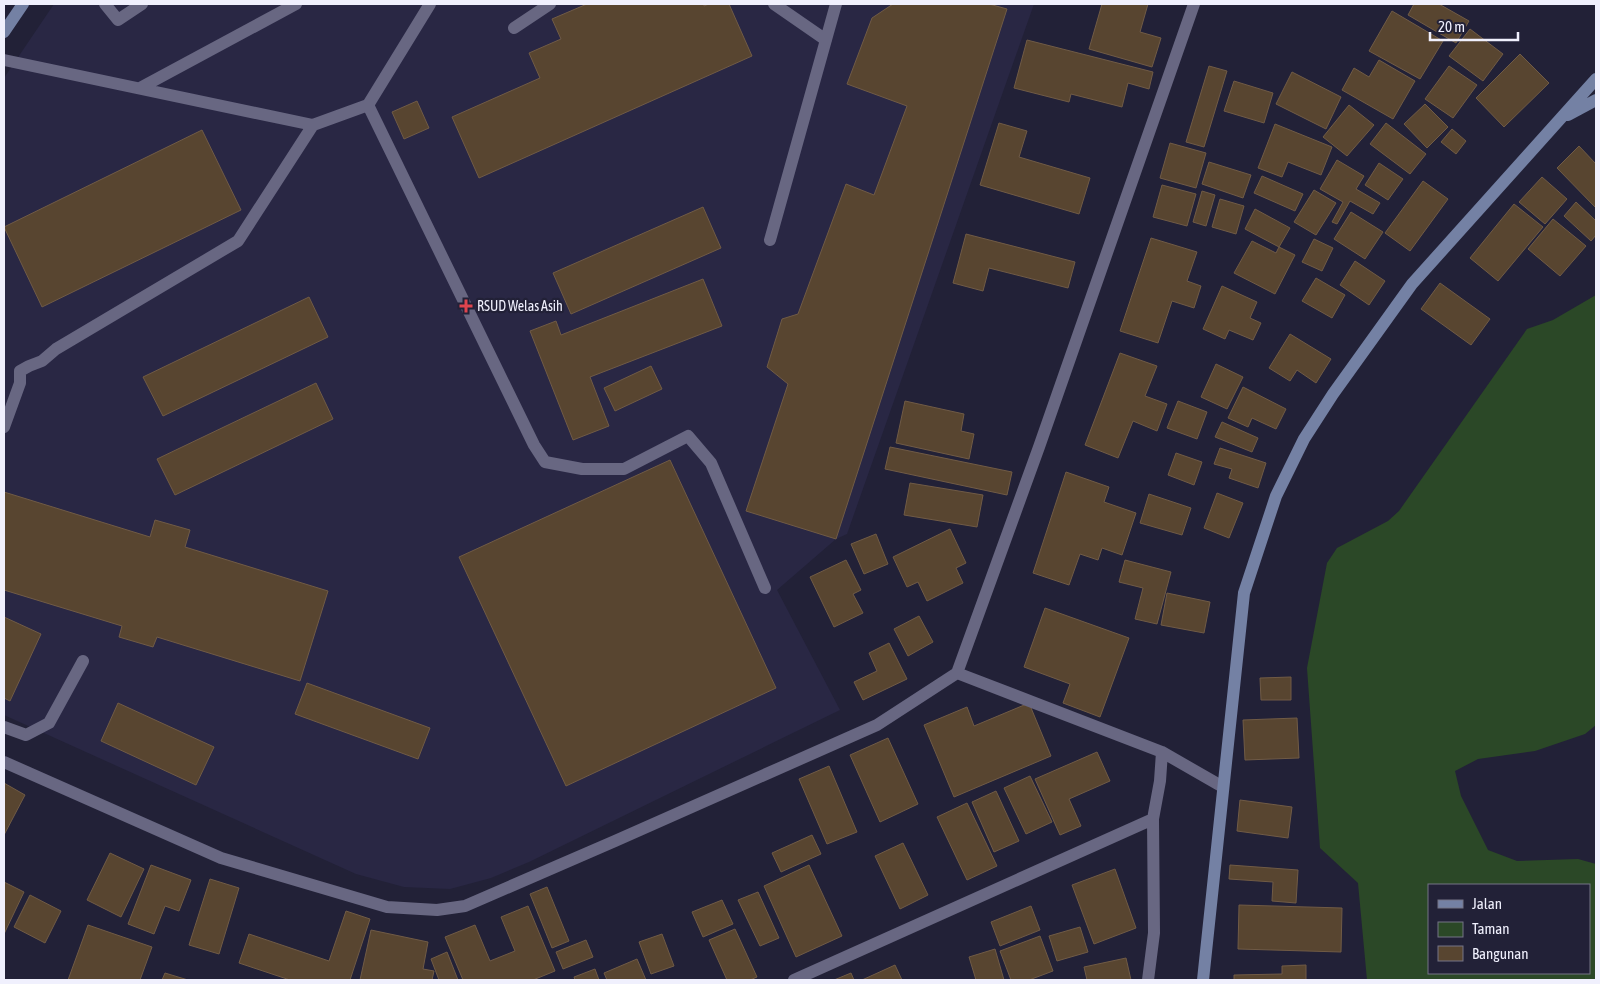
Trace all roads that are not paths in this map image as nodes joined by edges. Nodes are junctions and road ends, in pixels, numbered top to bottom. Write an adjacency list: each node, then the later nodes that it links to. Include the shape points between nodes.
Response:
1 (23, 4): 11 (main road)
2 (104, 4): 3 (street, via 118,20)
3 (142, 4)
4 (296, 4): 15 (street)
5 (430, 4): 17 (street)
6 (550, 4): 10 (street)
7 (774, 4): 12 (street)
8 (836, 4): 12 (street)
9 (1194, 4): 24 (street)
10 (514, 28)
11 (4, 32)
12 (826, 40): 20 (street)
13 (4, 60): 15 (street)
14 (1596, 79): 18 (main road)
15 (140, 88): 19 (street)
16 (1596, 100): 18 (main road)
17 (368, 105): 19 (street); 22 (street, via 545,462 582,469 624,469 688,436 711,463)
18 (1561, 119): 28 (main road, via 1412,284 1304,438 1276,496 1244,593)
19 (313, 125): 21 (street, via 238,241 56,349 42,361 20,371 20,383)
20 (770, 240)
21 (4, 427)
22 (765, 588)
23 (83, 661): 25 (street, via 49,723 26,735)
24 (957, 674): 26 (street); 27 (street, via 877,725 465,906 437,910 387,906 221,858)
25 (4, 727)
26 (1162, 752): 28 (street); 29 (street)
27 (4, 762)
28 (1223, 787): 32 (main road)
29 (1153, 819): 30 (street); 31 (street, via 1154,933)
30 (794, 980)
31 (1148, 980)
32 (1203, 980)

